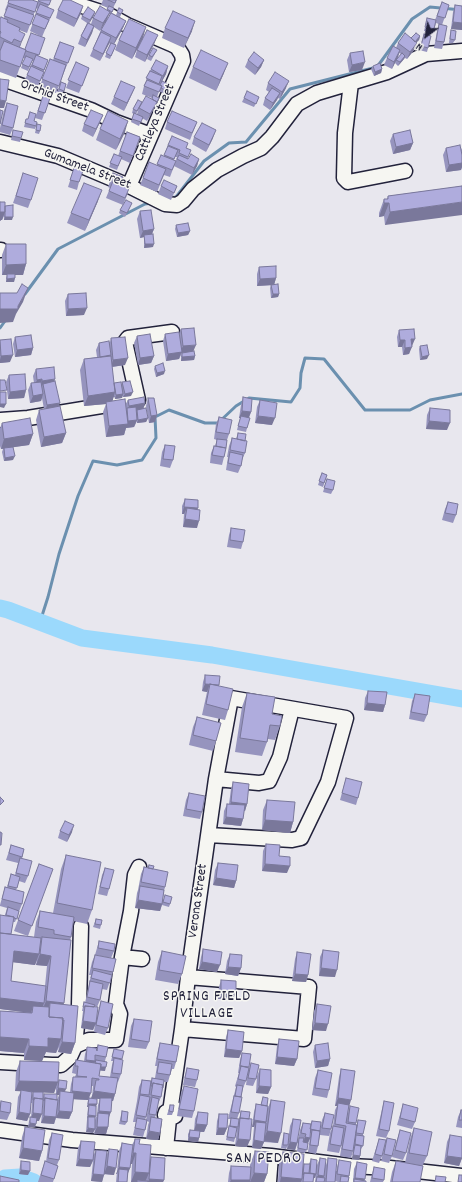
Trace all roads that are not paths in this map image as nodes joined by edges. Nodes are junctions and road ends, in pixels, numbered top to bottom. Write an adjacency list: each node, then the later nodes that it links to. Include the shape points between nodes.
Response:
1 (72, 0): 5 (street, Cattleya Street, via 177,47 182,55 183,61)
2 (462, 51): 4 (street, via 426,54 387,72)
3 (0, 78): 5 (street, Orchid Street, via 91,110)
4 (351, 83): 7 (street, via 345,133 344,178 348,182); 8 (street, Gumamela Street, via 317,93 297,104 261,148 218,170 177,205 165,204)
5 (151, 135): 8 (street, Cattleya Street)
6 (0, 142): 8 (street, Gumamela Street, via 58,156)
7 (405, 171)
8 (130, 186)
9 (172, 332): 10 (street, via 128,338 125,342 138,400 28,418)
10 (0, 420)
11 (292, 709): 12 (street, via 280,757 269,781 259,783); 12 (street, Verona Street, via 231,698); 13 (street, via 346,718 328,782 301,838 292,840)
12 (216, 779): 13 (street, Verona Street)
13 (209, 835): 18 (street, Verona Street)
14 (139, 867): 16 (street, via 135,875)
15 (81, 926): 20 (street)
16 (122, 957): 17 (street); 20 (street, via 116,1004 120,1014 116,1040 89,1040)
17 (142, 959)
18 (188, 977): 19 (street, Verona Street); 19 (street, via 309,987 304,1039)
19 (182, 1029): 23 (street, Verona Street, via 171,1105 166,1107 165,1115 169,1119)
20 (75, 1046): 21 (street, via 70,1057 61,1065)
21 (0, 1062)
22 (0, 1130): 23 (street, via 72,1140)
23 (166, 1148): 24 (street)
24 (270, 1156): 25 (street); 28 (street)
25 (350, 1166): 26 (street); 29 (street)
26 (390, 1168): 27 (street); 30 (street)
27 (454, 1178)
28 (269, 1182)
29 (348, 1182)
30 (387, 1182)

